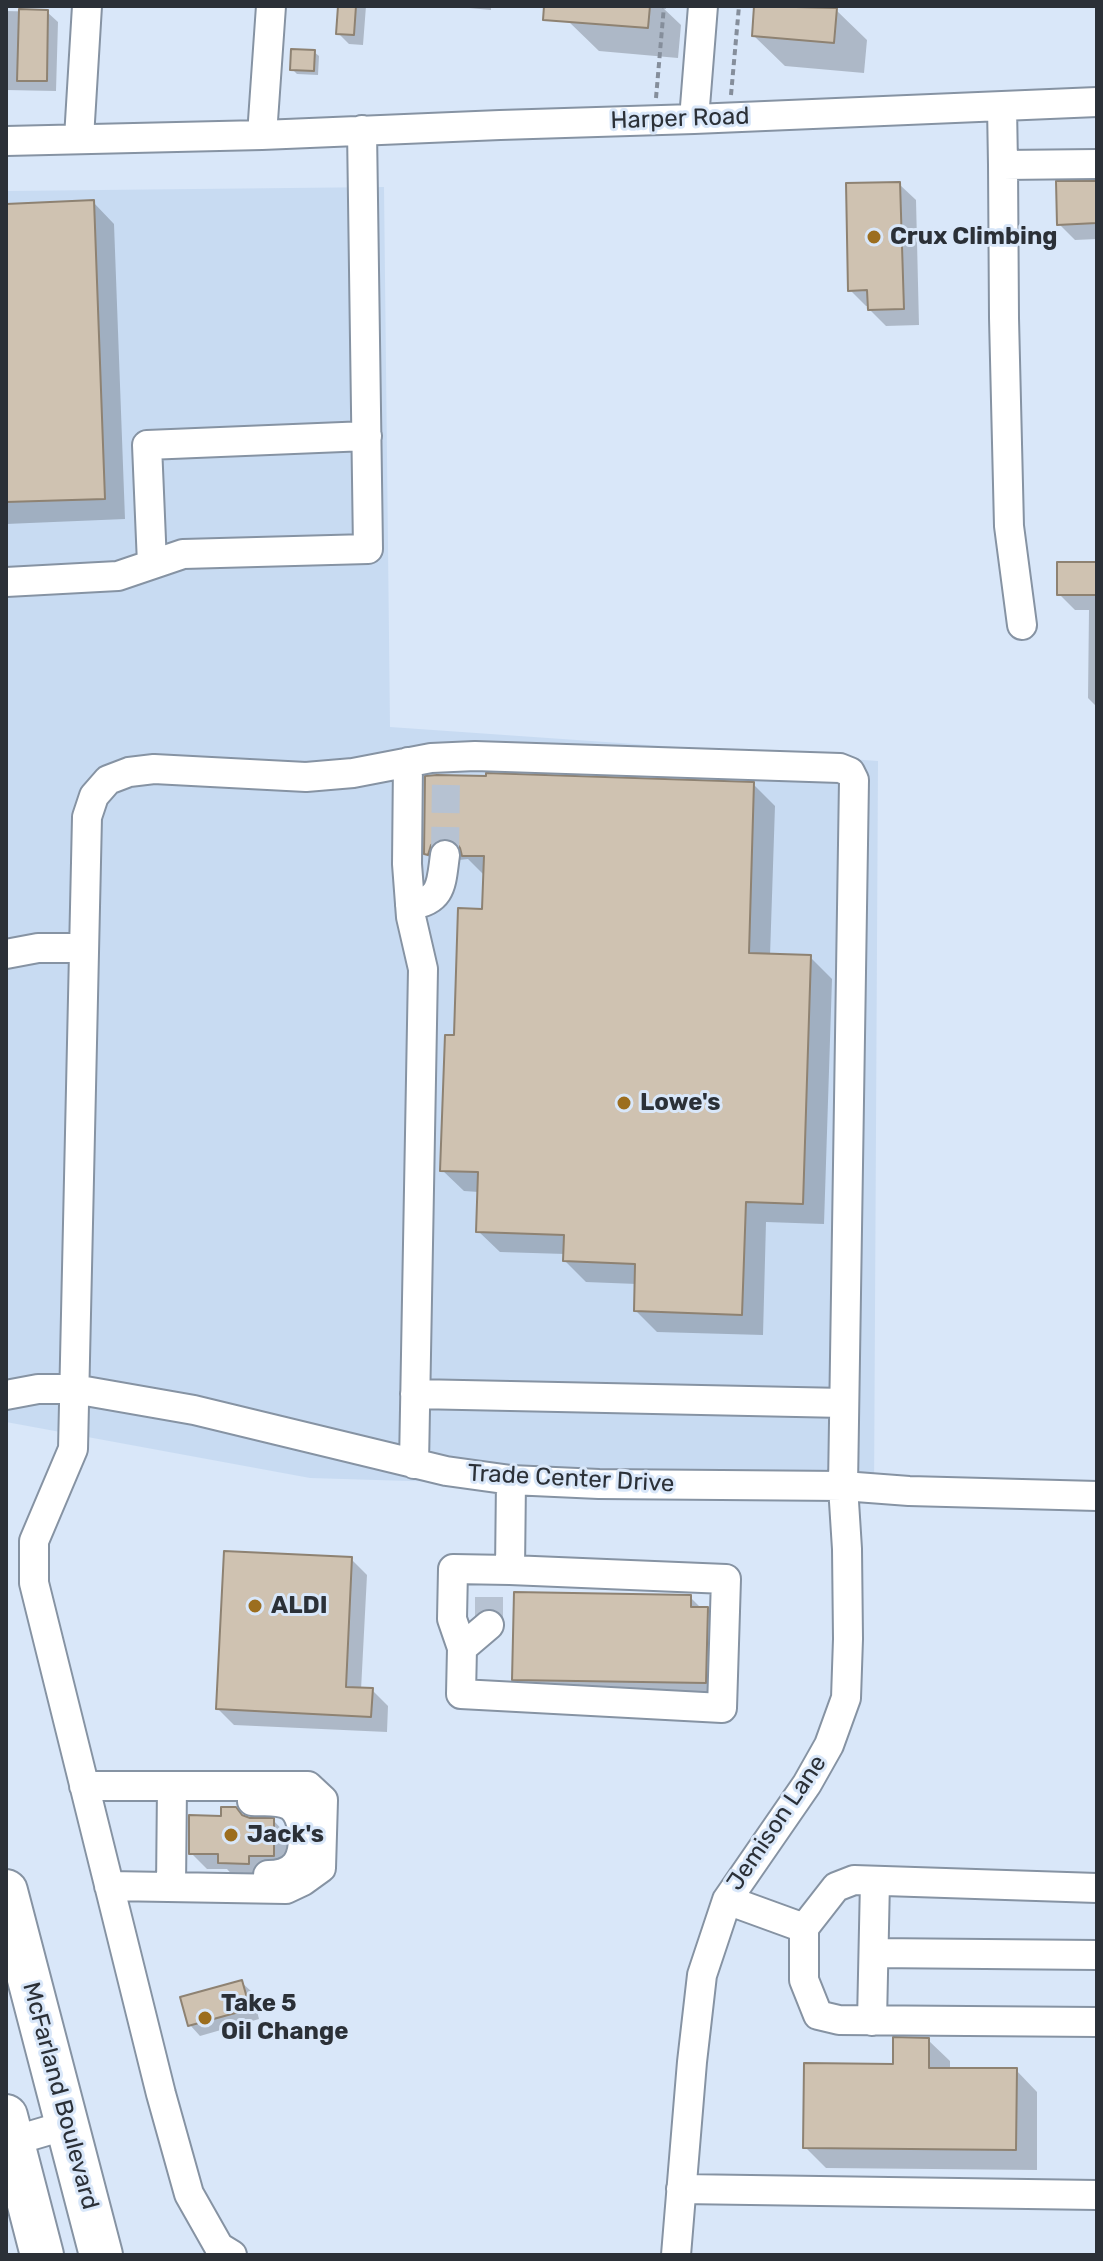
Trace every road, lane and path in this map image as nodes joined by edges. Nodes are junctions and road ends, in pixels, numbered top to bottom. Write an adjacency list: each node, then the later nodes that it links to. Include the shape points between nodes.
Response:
1 (87, 6): 13 (street)
2 (271, 6): 12 (street)
3 (664, 6): 10 (path)
4 (703, 6): 9 (street)
5 (739, 6): 8 (path)
6 (1097, 102): 7 (street, Harper Road)
7 (1002, 106): 8 (street, Harper Road); 16 (street)
8 (729, 118): 9 (street, Harper Road)
9 (694, 119): 10 (street, Harper Road)
10 (654, 120): 11 (street, Harper Road)
11 (362, 130): 12 (street, Harper Road); 17 (street)
12 (262, 135): 13 (street, Harper Road)
13 (79, 138): 14 (street, Harper Road)
14 (6, 141)
15 (1097, 164): 16 (street)
16 (1003, 165): 20 (street, via 1009,526)
17 (367, 436): 18 (street, via 368,549 183,554); 18 (street, via 147,445)
18 (152, 564): 19 (street, via 118,576)
19 (6, 582)
20 (1022, 625)
21 (408, 762): 23 (street); 24 (street, via 306,777 154,769 108,780 94,796 87,817); 29 (street, Jemison Lane, via 447,766 491,756 850,772 854,780)
22 (445, 855): 23 (street, via 433,899)
23 (410, 905): 27 (street, via 423,969)
24 (84, 948): 25 (street); 26 (street)
25 (6, 954)
26 (74, 1389): 28 (street, Trade Center Drive); 30 (street, Trade Center Drive, via 194,1410); 37 (street, via 73,1449 34,1541 34,1583)
27 (415, 1394): 29 (street); 30 (street)
28 (6, 1395)
29 (844, 1403): 32 (street, Jemison Lane)
30 (414, 1464): 31 (street, Trade Center Drive)
31 (511, 1480): 32 (street, Trade Center Drive); 34 (street)
32 (843, 1486): 33 (street, Trade Center Drive); 44 (street, Jemison Lane, via 846,1698 807,1784)
33 (1097, 1496)
34 (496, 1576): 36 (street, via 453,1569 452,1619); 36 (street, via 726,1579 722,1708 461,1694)
35 (489, 1625): 36 (street)
36 (462, 1648)
37 (84, 1786): 38 (street); 40 (street)
38 (176, 1786): 41 (street); 41 (street, via 308,1786 323,1800 321,1868 303,1881 286,1889)
39 (875, 1881): 42 (street); 45 (street, via 854,1880 836,1887); 46 (street)
40 (109, 1886): 41 (street); 56 (street, via 189,2194 219,2247)
41 (177, 1887)
42 (1097, 1888)
43 (6, 1891): 50 (highway, McFarland Boulevard)
44 (727, 1900): 45 (street); 52 (street, Jemison Lane, via 702,1975)
45 (804, 1928): 48 (street, via 804,1980 818,2015)
46 (874, 1953): 47 (street); 48 (street)
47 (1097, 1955)
48 (872, 2021): 49 (street)
49 (1097, 2022)
50 (67, 2125): 51 (street); 55 (highway, McFarland Boulevard)
51 (8, 2134): 54 (highway)
52 (681, 2189): 53 (street); 57 (street, Jemison Lane)
53 (1097, 2195)
54 (42, 2255)
55 (101, 2255)
56 (232, 2255)
57 (676, 2255)

